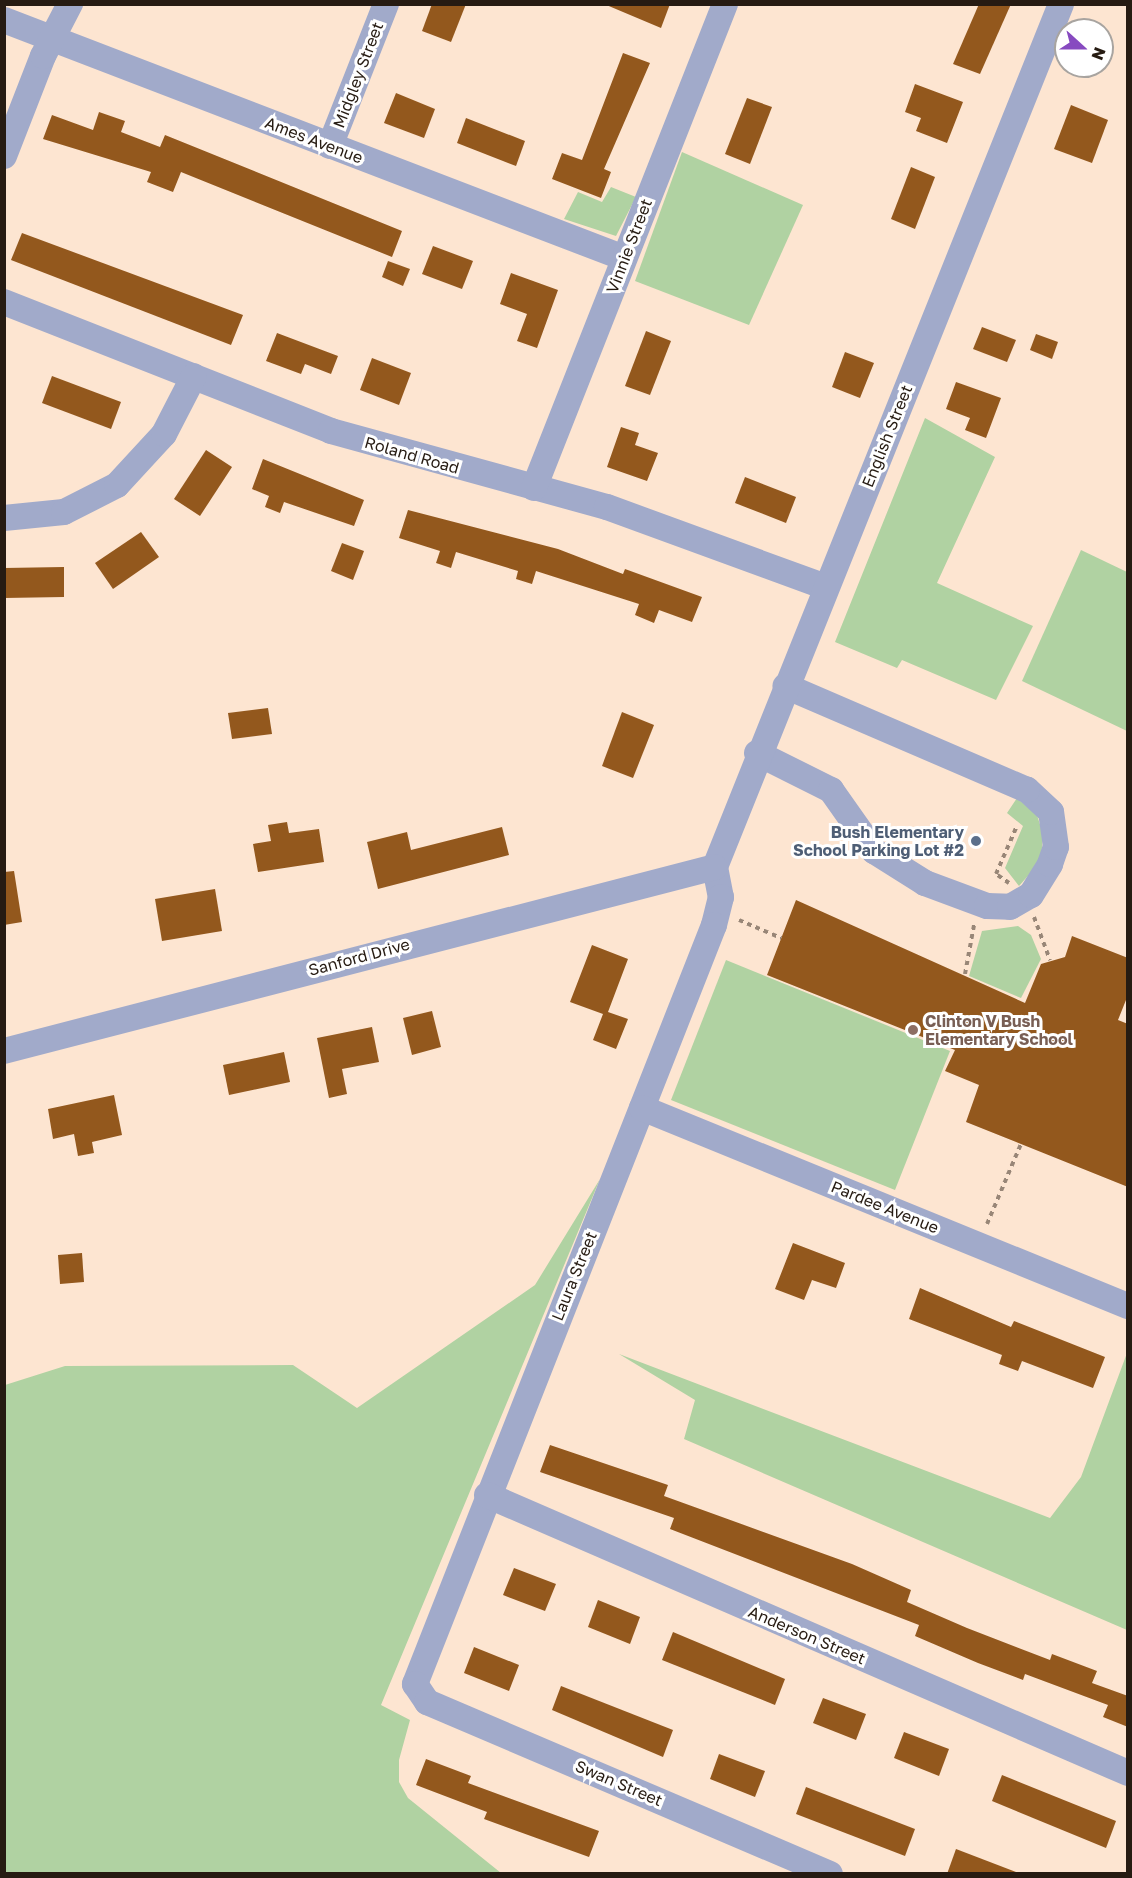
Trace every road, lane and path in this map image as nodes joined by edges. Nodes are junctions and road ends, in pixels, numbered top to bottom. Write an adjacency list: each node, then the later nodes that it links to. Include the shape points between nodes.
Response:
1 (70, 4): 6 (street)
2 (386, 4): 7 (street, Midgley Street)
3 (725, 4): 9 (street, Vinnie Street)
4 (1061, 4): 14 (street, English Street)
5 (4, 20): 6 (street, Ames Avenue)
6 (53, 39): 7 (street, Ames Avenue); 8 (street)
7 (330, 146): 9 (street, Ames Avenue)
8 (4, 156)
9 (624, 258): 12 (street, Vinnie Street)
10 (4, 302): 11 (street, Roland Road)
11 (194, 376): 12 (street, Roland Road, via 331,431); 13 (street, via 164,434 117,485 64,512)
12 (534, 488): 14 (street, Roland Road, via 653,521)
13 (4, 518)
14 (826, 587): 15 (street, English Street)
15 (785, 686): 16 (street, English Street); 19 (street, via 1027,790 1048,805 1056,847 1043,879)
16 (758, 753): 18 (street, English Street); 19 (street, via 831,790 874,850 906,875 992,907)
17 (1016, 828): 19 (path, via 996,874)
18 (715, 867): 25 (street, Sanford Drive); 26 (street, Laura Street, via 721,885 718,913)
19 (1024, 901): 23 (path)
20 (739, 920): 22 (path)
21 (974, 921): 24 (path)
22 (782, 938)
23 (1050, 960)
24 (965, 974)
25 (4, 1051)
26 (642, 1108): 29 (street, Pardee Avenue); 30 (street, Laura Street)
27 (1021, 1144): 28 (path)
28 (984, 1230)
29 (1128, 1306)
30 (487, 1495): 31 (street, Laura Street); 32 (street, Anderson Street)
31 (415, 1684): 33 (street, Swan Street, via 427,1702)
32 (1128, 1773)
33 (830, 1874)

